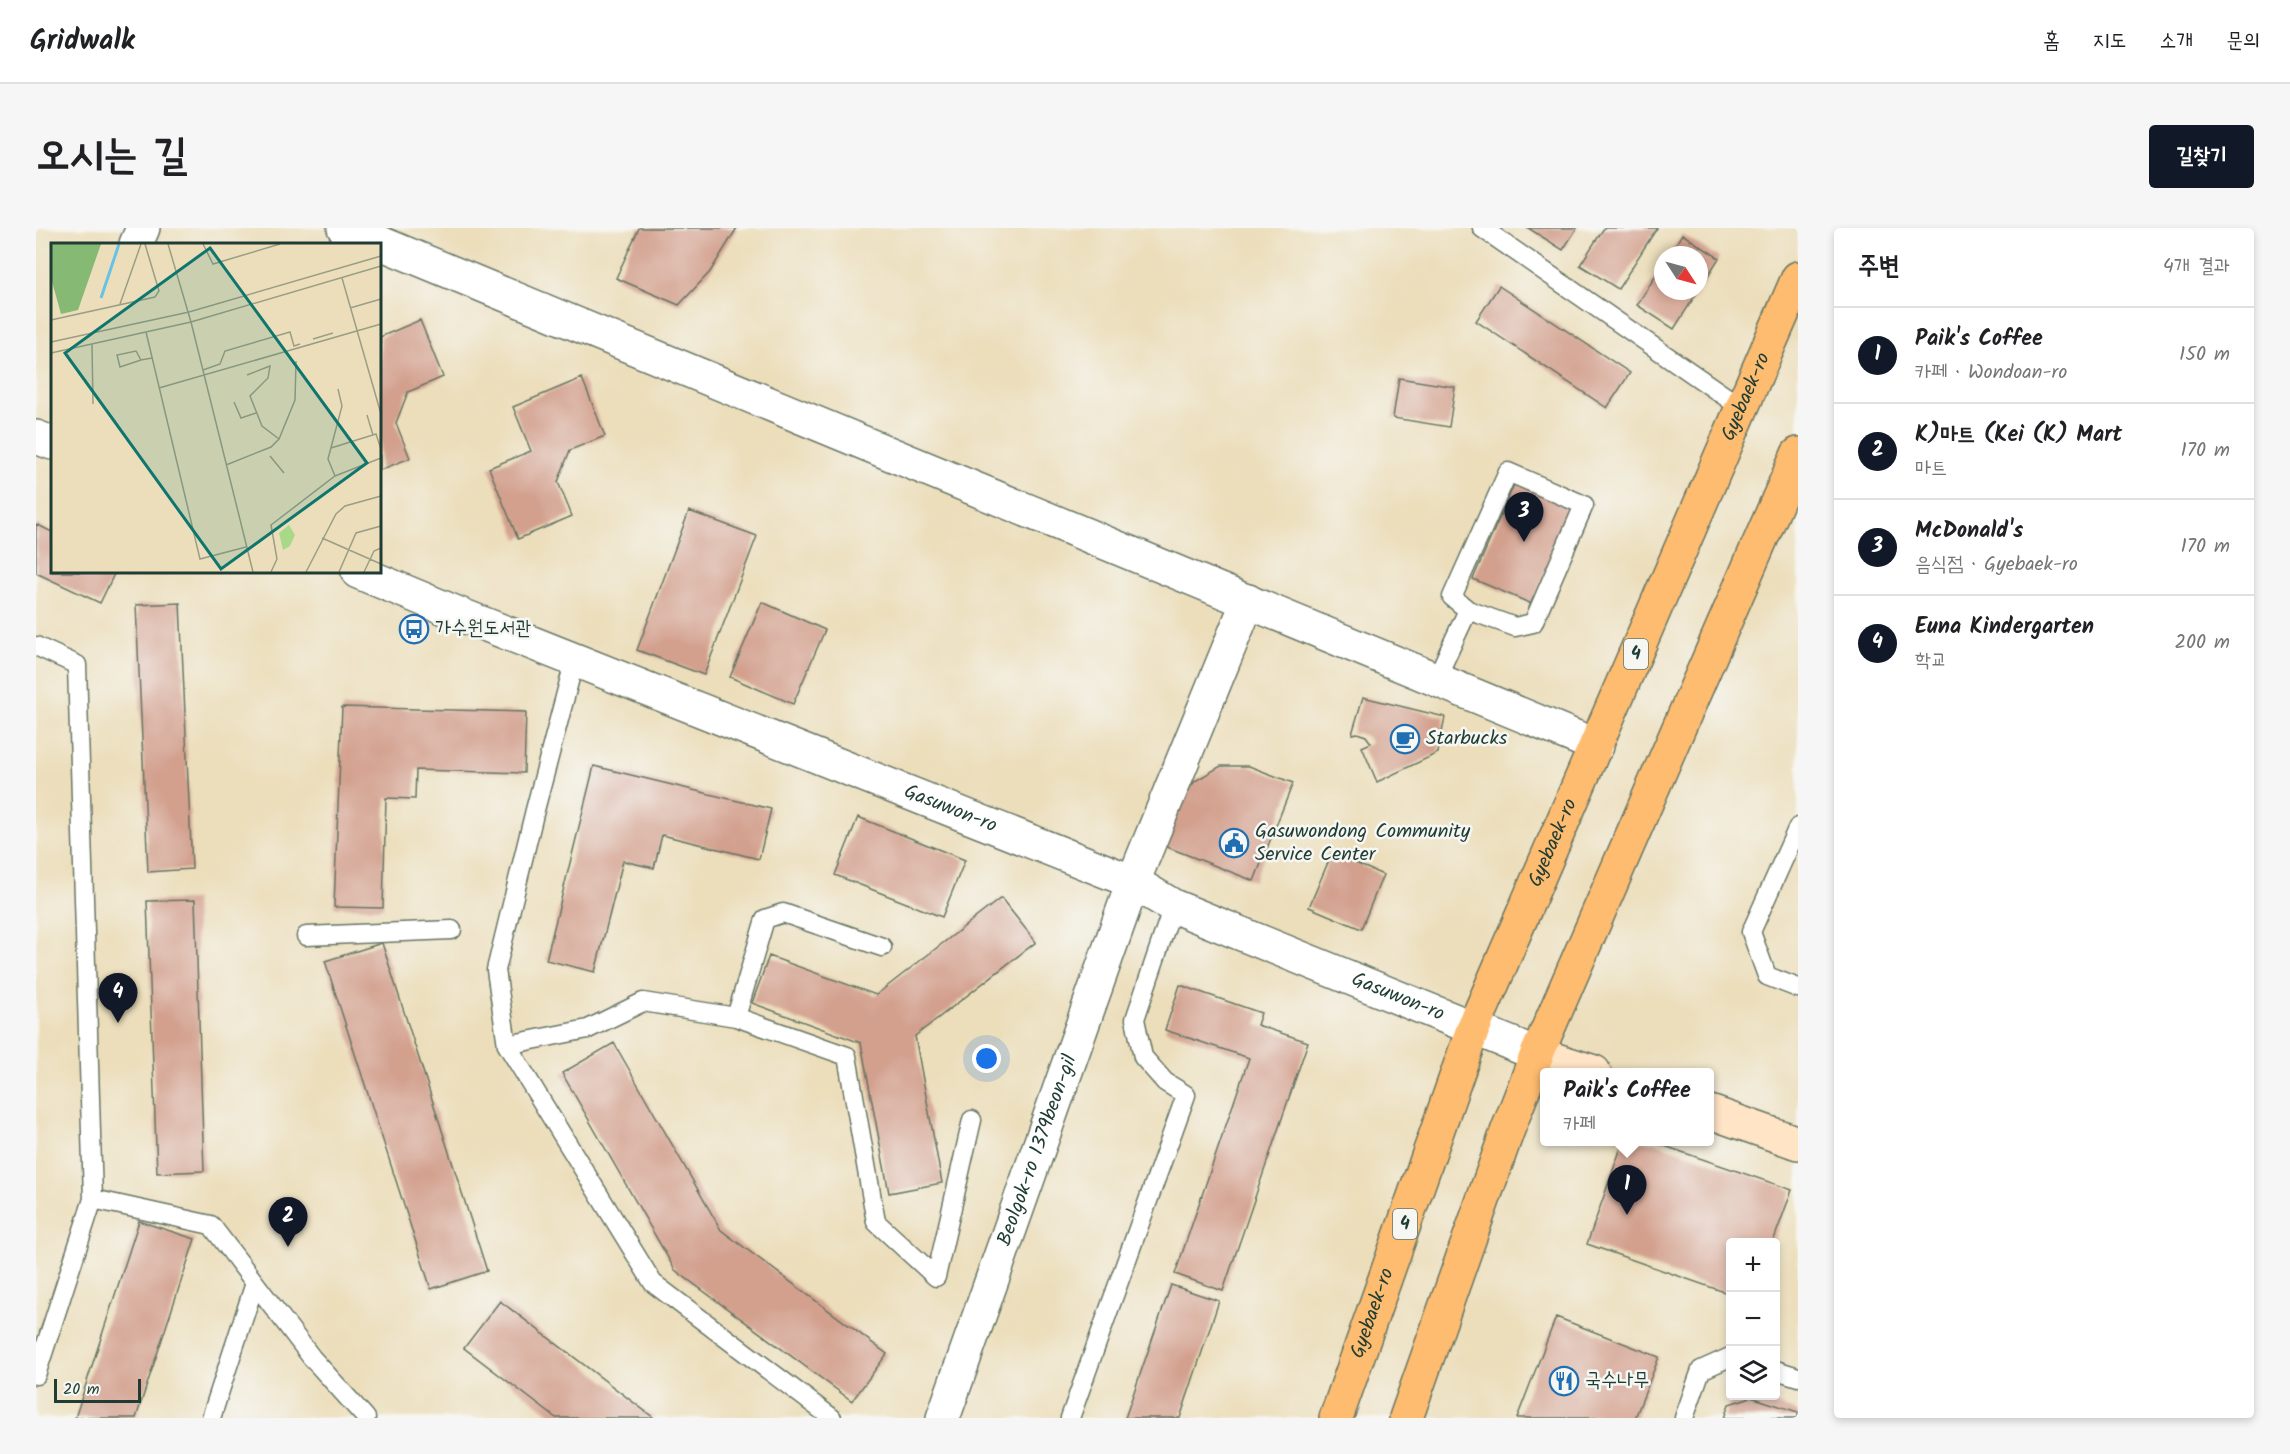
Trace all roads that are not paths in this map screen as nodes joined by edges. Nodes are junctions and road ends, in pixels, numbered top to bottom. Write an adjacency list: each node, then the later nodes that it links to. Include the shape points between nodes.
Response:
1 (143, 228): 4 (street)
2 (344, 228): 5 (street)
3 (1482, 228): 8 (lane)
4 (136, 243)
5 (380, 243)
6 (381, 243): 13 (street)
7 (1798, 278): 8 (main road, Gyebaek-ro / 4)
8 (1742, 408): 18 (main road, Gyebaek-ro / 4)
9 (36, 436): 10 (street)
10 (51, 443)
11 (1798, 454): 29 (main road)
12 (360, 573): 16 (street, Gasuwon-ro)
13 (1248, 602): 17 (street); 20 (street, Beolgok-ro 1379beon-gil)
14 (1468, 610): 14 (lane, via 1515,627 1533,623 1584,505 1508,472 1452,597); 17 (lane)
15 (36, 646): 34 (lane, via 77,665)
16 (575, 659): 20 (street, Gasuwon-ro); 28 (lane, via 496,970)
17 (1436, 679): 18 (street)
18 (1597, 746): 27 (main road, Gyebaek-ro / 4)
19 (1798, 827): 25 (lane, via 1751,932 1767,976)
20 (1133, 882): 21 (street, Gasuwon-ro); 43 (street, Beolgok-ro 1379beon-gil)
21 (1173, 906): 27 (street, Gasuwon-ro); 44 (lane, via 1135,1019 1143,1057 1166,1082 1186,1095)
22 (452, 930): 23 (lane)
23 (306, 936)
24 (882, 947): 26 (lane, via 783,913 765,919)
25 (1798, 988)
26 (736, 1017): 28 (lane, via 643,1002 588,1029); 32 (lane, via 848,1056 876,1222 936,1277)
27 (1473, 1029): 29 (street, Gasuwon-ro); 45 (main road, Gyebaek-ro / 4)
28 (507, 1045): 42 (lane, via 653,1283)
29 (1538, 1054): 30 (street); 46 (main road)
30 (1582, 1068)
31 (1714, 1113): 33 (street)
32 (972, 1120)
33 (1798, 1143)
34 (93, 1199): 35 (lane, via 211,1225); 38 (lane)
35 (255, 1283): 40 (lane); 41 (lane, via 312,1358)
36 (1726, 1359): 47 (lane, via 1701,1370)
37 (1780, 1371): 39 (lane)
38 (36, 1375)
39 (1798, 1377)
40 (211, 1418)
41 (366, 1418)
42 (832, 1418)
43 (943, 1418)
44 (1070, 1418)
45 (1336, 1418)
46 (1406, 1418)
47 (1684, 1418)

